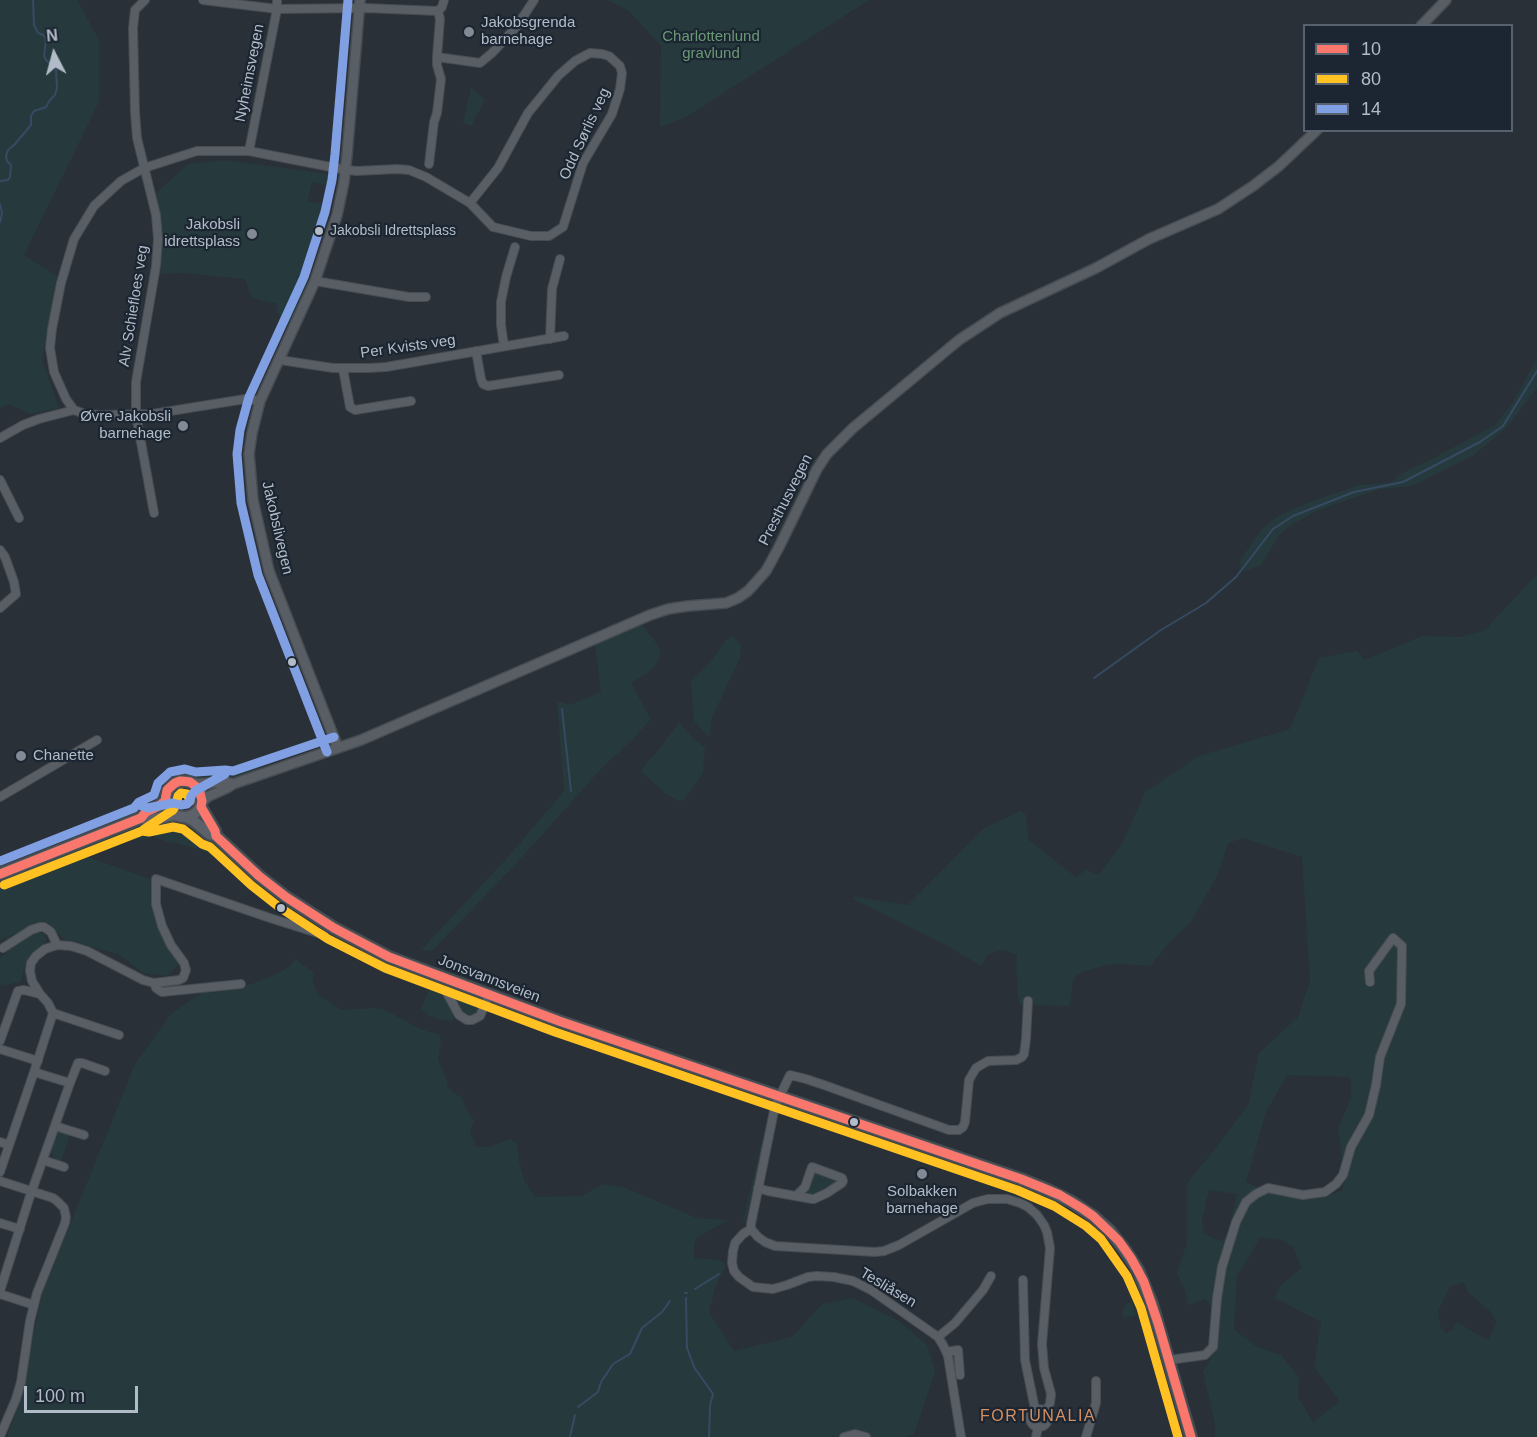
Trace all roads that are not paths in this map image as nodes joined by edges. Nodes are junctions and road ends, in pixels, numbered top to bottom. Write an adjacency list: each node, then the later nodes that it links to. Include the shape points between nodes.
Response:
1 (145, 0): 14 (street, Alv Schiefloes veg, via 135,10 132,28 135,112)
2 (203, 0): 6 (street)
3 (444, 0): 8 (street)
4 (534, 0): 10 (street, via 518,26 480,63)
5 (1446, 0): 9 (street)
6 (277, 4): 7 (street); 12 (street, Nyheimsvegen)
7 (359, 4): 8 (street); 15 (street, Jakobslivegen)
8 (438, 11): 10 (street)
9 (1424, 24)
10 (437, 57): 13 (street, via 441,80)
11 (1315, 132): 39 (street, Presthusvegen, via 1254,186 1218,209 1000,313 959,340 827,454 766,571 738,598 650,615)
12 (249, 151): 14 (street, Odd Sørlis veg, via 197,151); 15 (street, Odd Sørlis veg)
13 (429, 164)
14 (144, 168): 30 (street, Odd Sørlis veg, via 121,181 94,206 74,239 61,283 50,348 54,372); 31 (street, Alv Schiefloes veg, via 158,239 136,381)
15 (346, 170): 16 (street, Odd Sørlis veg, via 410,170); 19 (street, Jakobslivegen, via 334,227)
16 (470, 203): 16 (street, Odd Sørlis veg, via 493,227 540,237 557,233 563,227 583,163 612,114 620,89 620,66 602,54 590,53 575,60 528,113 498,168)
17 (515, 247): 23 (street, via 501,302)
18 (560, 260): 22 (street, via 552,289)
19 (315, 281): 20 (street); 25 (street, Jakobslivegen)
20 (426, 297)
21 (564, 336): 22 (street, Per Kvists veg)
22 (550, 339): 23 (street, Per Kvists veg)
23 (504, 346): 24 (street, Per Kvists veg)
24 (476, 351): 26 (street, Per Kvists veg, via 386,367); 27 (street, Per Kvists veg, via 480,379 488,386)
25 (280, 360): 26 (street, Per Kvists veg); 28 (street, Jakobslivegen)
26 (343, 369): 29 (street, Per Kvists veg, via 350,407 355,410)
27 (559, 375)
28 (260, 401): 31 (street, via 246,399); 39 (street, Jakobslivegen, via 249,454 257,520 273,582)
29 (411, 401)
30 (74, 410): 31 (street, via 85,414); 32 (street, via 23,425)
31 (136, 415): 34 (street, Alv Schiefloes veg)
32 (0, 438)
33 (0, 480): 35 (street)
34 (154, 513)
35 (20, 518)
36 (0, 550): 37 (street, via 15,582 16,594)
37 (0, 608)
38 (97, 740): 42 (street)
39 (338, 748): 41 (street, Presthusvegen)
40 (195, 784): 41 (street, Presthusvegen); 43 (main road, via 175,783 167,790); 44 (main road, via 202,795)
41 (232, 784): 44 (street, Presthusvegen)
42 (0, 797)
43 (165, 801): 45 (main road); 47 (main road)
44 (201, 804): 46 (main road, via 197,812); 48 (main road, Jonsvannsveien)
45 (174, 815): 46 (main road); 47 (main road)
46 (186, 817): 48 (main road, Jonsvannsveien)
47 (141, 818): 49 (main road)
48 (216, 836): 58 (main road, Jonsvannsveien, via 259,876 334,928 389,957)
49 (0, 874)
50 (324, 935): 54 (street, via 156,879 156,904 162,927 186,970 179,980)
51 (57, 945): 52 (street, via 51,932 40,927); 54 (street, via 87,951); 57 (street, via 45,949 31,963 32,981)
52 (3, 948)
53 (1370, 982): 89 (street, via 1369,971 1394,938 1402,946 1401,1004 1380,1057 1369,1114 1351,1147 1343,1175 1325,1192 1303,1195 1268,1188 1246,1202 1222,1267 1214,1347 1205,1355)
54 (154, 983): 55 (street, via 158,990 166,992)
55 (241, 984)
56 (446, 991): 58 (street, via 459,1015 467,1020 480,1016)
57 (40, 994): 60 (street); 62 (street, via 18,991)
58 (489, 995): 68 (main road, Jonsvannsveien)
59 (1028, 1000): 68 (street, via 1024,1054 1016,1060 988,1061 976,1068 969,1080 965,1122 959,1130 949,1130 796,1076 790,1075)
60 (52, 1013): 61 (street); 64 (street)
61 (119, 1035)
62 (0, 1041)
63 (0, 1049): 64 (street)
64 (38, 1061): 66 (street)
65 (105, 1071): 67 (street, via 78,1063)
66 (34, 1072): 67 (street); 72 (street)
67 (70, 1083): 69 (street)
68 (779, 1097): 77 (street); 89 (main road, Jonsvannsveien, via 1021,1179 1083,1209 1110,1232 1134,1264 1144,1282)
69 (55, 1126): 70 (street); 73 (street)
70 (84, 1135)
71 (0, 1142): 72 (street)
72 (9, 1145): 75 (street)
73 (43, 1160): 74 (street); 78 (street)
74 (64, 1167)
75 (0, 1172)
76 (0, 1181): 78 (street)
77 (758, 1188): 79 (street); 82 (street)
78 (32, 1191): 81 (street); 86 (street, via 57,1201 66,1218)
79 (796, 1196): 79 (street, via 817,1198 842,1178 812,1167 805,1187)
80 (0, 1223): 81 (street)
81 (20, 1229): 85 (street)
82 (751, 1229): 87 (street, Tesliåsen, via 739,1237 732,1257 739,1277 753,1287 773,1289 817,1276 853,1281); 93 (street, via 775,1246 874,1252 899,1245 973,1203 1007,1199 1028,1207 1044,1225 1050,1248 1042,1344 1051,1394)
83 (991, 1276): 87 (street, via 983,1290)
84 (1023, 1280): 92 (street, via 1025,1360)
85 (0, 1293): 86 (street)
86 (34, 1305): 95 (street, via 21,1382)
87 (938, 1337): 88 (street, Tesliåsen)
88 (947, 1352): 90 (street, Tesliåsen, via 958,1350); 98 (street, Tesliåsen)
89 (1170, 1360): 101 (main road, Jonsvannsveien)
90 (960, 1376)
91 (1096, 1381): 100 (street, via 1096,1403)
92 (1035, 1409): 93 (street); 94 (street, via 1029,1419)
93 (1046, 1412): 94 (street, via 1047,1421)
94 (1038, 1427): 99 (street)
95 (0, 1436)
96 (844, 1437): 97 (street)
97 (866, 1437)
98 (961, 1437)
99 (1036, 1437)
100 (1086, 1437)
101 (1191, 1437)

